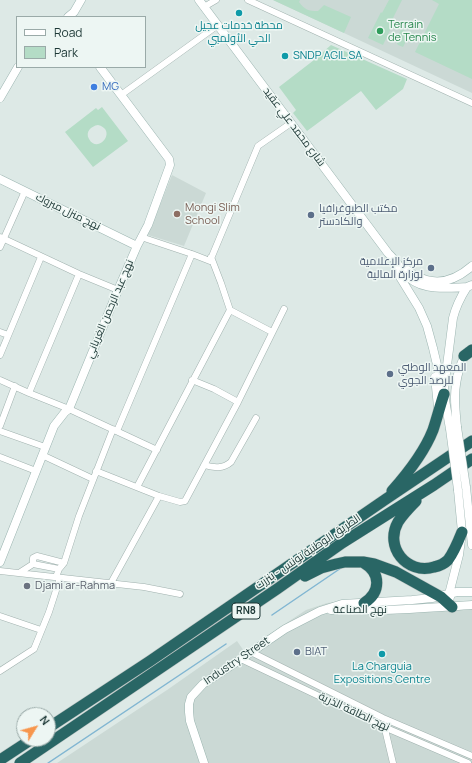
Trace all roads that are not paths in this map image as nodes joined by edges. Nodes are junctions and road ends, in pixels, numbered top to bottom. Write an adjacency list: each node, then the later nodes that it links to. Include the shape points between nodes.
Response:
1 (81, 0): 5 (street)
2 (216, 0): 4 (street)
3 (248, 0): 11 (street)
4 (201, 3): 6 (street, شارع محمد علي عقيد)
5 (69, 16)
6 (218, 25): 9 (street); 12 (street, شارع محمد علي عقيد)
7 (17, 68): 10 (street)
8 (101, 68): 9 (street, نهج عبد الرحمن الغرياني)
9 (121, 95): 15 (street, نهج عبد الرحمن الغرياني, via 169,159 170,165)
10 (0, 98)
11 (472, 103)
12 (291, 123): 19 (street, شارع محمد علي عقيد); 22 (street, via 258,146)
13 (0, 179): 14 (street, نهج منزل مبروك)
14 (25, 191): 16 (street); 17 (street, نهج منزل مبروك)
15 (142, 237): 17 (street, نهج عبد الرحمن الغرياني); 20 (street)
16 (2, 238): 18 (street); 21 (street)
17 (137, 246): 27 (street, نهج عبد الرحمن الغرياني)
18 (0, 247)
19 (388, 253): 23 (street); 34 (street, via 391,263 420,308)
20 (192, 254): 22 (street, via 210,261); 49 (street)
21 (41, 257): 25 (street); 32 (street)
22 (211, 257): 29 (street)
23 (397, 263): 24 (street, via 417,276 440,282 462,274); 26 (street, via 413,281 428,287)
24 (472, 266)
25 (79, 274): 27 (street); 40 (street)
26 (470, 285): 41 (street, via 459,299 453,318)
27 (118, 290): 43 (street, نهج عبد الرحمن الغرياني)
28 (284, 309): 31 (street)
29 (230, 310): 31 (street); 38 (street)
30 (0, 332): 32 (street)
31 (272, 332): 42 (street)
32 (8, 335): 36 (street)
33 (472, 345): 35 (street)
34 (433, 348): 41 (street); 45 (street)
35 (468, 353): 48 (street, via 456,381)
36 (0, 355)
37 (0, 380): 39 (street)
38 (192, 380): 42 (street); 52 (street)
39 (14, 386): 40 (street); 44 (street)
40 (29, 393): 43 (street)
41 (444, 394): 45 (highway); 48 (street)
42 (238, 402): 56 (street)
43 (69, 409): 49 (street); 53 (street, نهج عبد الرحمن الغرياني, via 54,426)
44 (3, 410): 47 (street)
45 (438, 412): 64 (highway, via 433,430 417,461)
46 (256, 418): 56 (street, via 227,466 213,468)
47 (0, 426)
48 (453, 428): 62 (street, bridge)
49 (115, 430): 52 (street); 58 (street)
50 (0, 431): 53 (street)
51 (472, 441): 64 (highway, الطريق الوطنية تونس - بنزرت / RN8)
52 (157, 450): 61 (street)
53 (44, 451): 57 (street, نهج عبد الرحمن الغرياني); 59 (street)
54 (0, 457): 57 (street)
55 (472, 459): 60 (highway, الطريق الوطنية تونس - بنزرت / RN8)
56 (204, 465): 63 (street, via 185,501)
57 (36, 471): 67 (street, نهج عبد الرحمن الغرياني)
58 (96, 471): 59 (street); 61 (street)
59 (93, 479): 69 (street)
60 (434, 485): 65 (highway, via 412,505 398,523 394,538 400,557 420,569 440,565 452,554); 76 (highway, الطريق الوطنية تونس - بنزرت / RN8, via 342,543)
61 (137, 487): 63 (street)
62 (462, 488): 65 (street); 66 (street)
63 (159, 496): 75 (street)
64 (386, 499): 90 (highway, الطريق الوطنية تونس - بنزرت / RN8)
65 (462, 532): 79 (street, via 458,555)
66 (472, 545)
67 (0, 562)
68 (363, 562): 76 (highway, via 345,562 321,568); 79 (highway, via 396,572); 80 (highway, via 374,570 377,582 373,595)
69 (64, 563): 70 (street, via 38,556 33,558); 71 (street)
70 (33, 564): 71 (street); 73 (street)
71 (59, 569): 74 (street)
72 (0, 571): 73 (street)
73 (19, 573): 74 (street)
74 (58, 577): 75 (street); 85 (street)
75 (111, 583): 78 (street)
76 (277, 589): 95 (highway, الطريق الوطنية تونس - بنزرت / RN8)
77 (472, 592): 79 (street, نهج الصناعة)
78 (180, 594)
79 (445, 595): 80 (street, نهج الصناعة); 82 (highway)
80 (364, 603): 83 (street, نهج الصناعة, via 342,604)
81 (471, 605): 82 (street, نهج الصناعة)
82 (455, 606): 83 (street, نهج الصناعة, via 404,610)
83 (326, 610): 86 (street, Industry Street, via 285,629)
84 (0, 616): 85 (street)
85 (41, 630): 88 (street, via 34,649)
86 (251, 652): 87 (street, Industry Street); 89 (street, نهج الطاقة الذرية)
87 (241, 659): 91 (street, نهج الطاقة الذرية); 96 (street, Industry Street, via 203,684 191,697 190,717)
88 (0, 671)
89 (383, 718): 91 (street); 93 (street, نهج الطاقة الذرية)
90 (56, 723)
91 (384, 727): 97 (street); 98 (street, نهج الطاقة الذرية)
92 (20, 747): 94 (highway)
93 (472, 756)
94 (0, 760)
95 (20, 763)
96 (204, 763)
97 (393, 763)
98 (468, 763)

